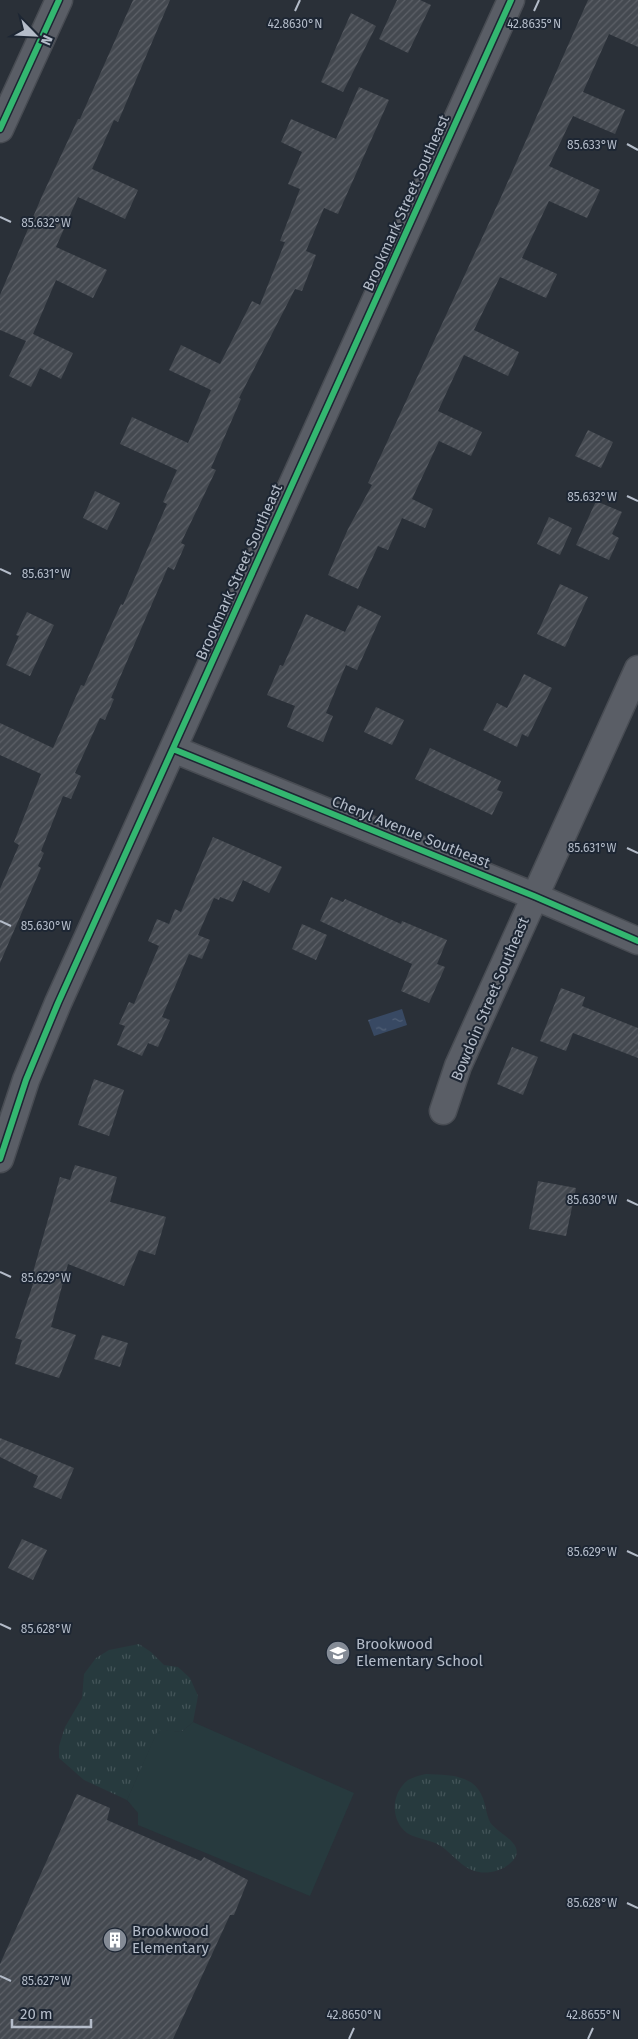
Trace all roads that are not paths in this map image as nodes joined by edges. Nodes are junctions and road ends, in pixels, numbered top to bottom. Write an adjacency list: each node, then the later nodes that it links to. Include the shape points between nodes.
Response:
1 (59, 0): 3 (street)
2 (511, 0): 5 (street, Brookmark Street Southeast)
3 (0, 129)
4 (638, 668): 6 (street, Bowdoin Street Southeast)
5 (173, 749): 6 (street, Cheryl Avenue Southeast); 9 (street, Brookmark Street Southeast, via 58,1003 26,1080)
6 (534, 896): 7 (street, Cheryl Avenue Southeast); 8 (street, Bowdoin Street Southeast, via 458,1066)
7 (638, 941)
8 (443, 1111)
9 (0, 1159)

